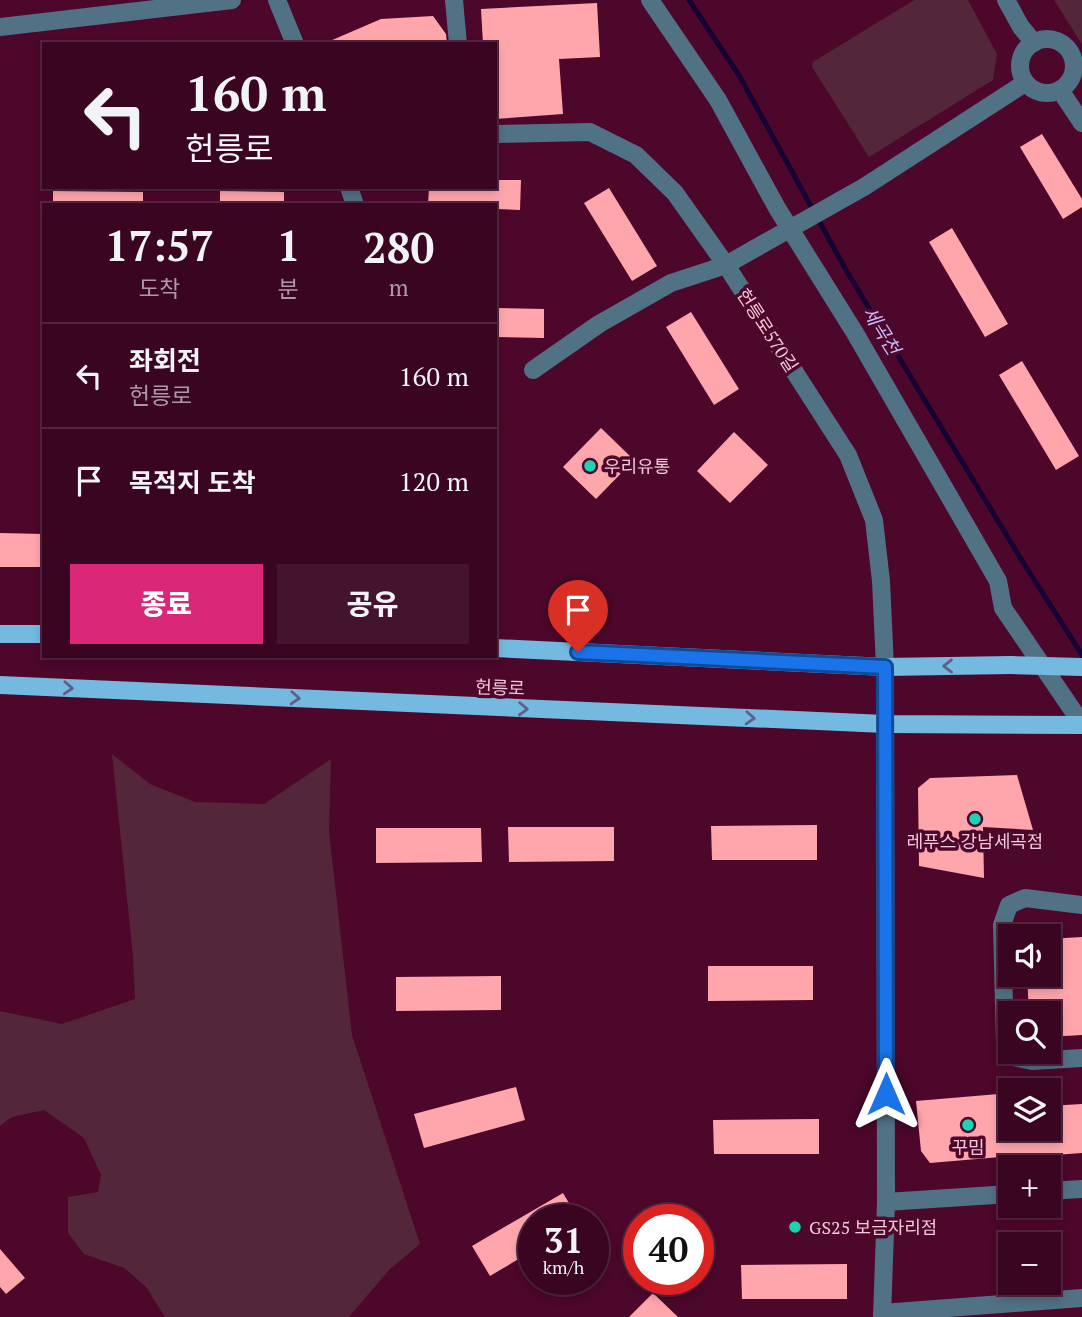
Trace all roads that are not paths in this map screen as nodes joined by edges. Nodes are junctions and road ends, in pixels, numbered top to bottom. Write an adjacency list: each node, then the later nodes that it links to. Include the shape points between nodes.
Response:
1 (232, 0): 6 (street)
2 (277, 0): 7 (street)
3 (454, 0): 8 (street)
4 (650, 0): 23 (street, via 719,100 777,208 862,345 998,581 1003,608)
5 (1006, 0): 9 (street)
6 (0, 27)
7 (294, 42)
8 (458, 42)
9 (1034, 43): 10 (street, via 1026,48 1019,64); 11 (street, via 1052,39 1071,53 1072,76)
10 (1025, 83): 11 (street, via 1042,92); 14 (street, bridge, via 864,187)
11 (1060, 90): 12 (street)
12 (1082, 123)
13 (497, 134): 14 (street, 헌릉로570길, via 590,132 636,155 675,193)
14 (726, 265): 15 (street, via 671,284 599,324); 19 (street, 헌릉로570길, via 848,455 874,520)
15 (533, 370)
16 (0, 634): 17 (main road)
17 (42, 634)
18 (497, 648): 19 (main road)
19 (885, 667): 20 (main road, one-way to 19, bridge); 22 (street, 헌릉로570길)
20 (1082, 667)
21 (0, 685): 22 (main road, 헌릉로, one-way to 22)
22 (885, 724): 23 (main road, 헌릉로); 31 (street, 헌릉로570길)
23 (1082, 724)
24 (1082, 905): 25 (street, via 1025,898 1009,905 1002,925)
25 (1004, 1001)
26 (1082, 1058): 27 (street)
27 (1061, 1060)
28 (1082, 1189): 29 (street)
29 (1061, 1190)
30 (998, 1195): 31 (street)
31 (886, 1202): 33 (street, 헌릉로570길)
32 (1082, 1298): 33 (street)
33 (882, 1315)

